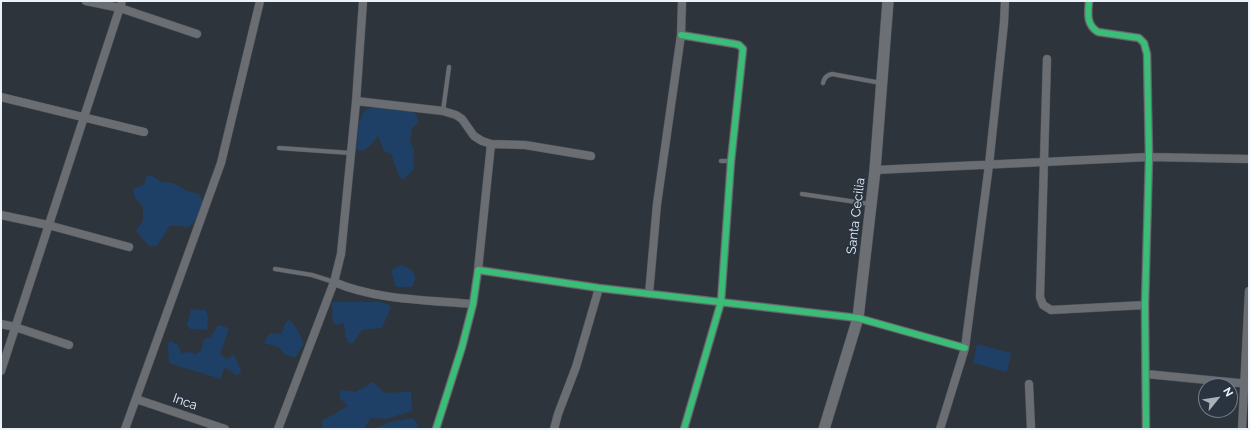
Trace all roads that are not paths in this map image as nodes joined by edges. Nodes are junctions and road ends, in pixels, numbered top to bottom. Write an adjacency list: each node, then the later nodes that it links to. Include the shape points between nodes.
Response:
1 (86, 1): 8 (street)
2 (260, 1): 54 (street, via 221,162)
3 (363, 1): 16 (street)
4 (682, 1): 10 (street)
5 (888, 1): 14 (street, Santa Cecilia)
6 (1006, 1): 29 (street)
7 (1089, 1): 24 (street, via 1089,22 1094,30 1139,38 1146,48)
8 (121, 5): 9 (street); 18 (street)
9 (197, 34)
10 (681, 35): 27 (street, via 735,44 742,50); 41 (street, via 657,204)
11 (1047, 59): 28 (street)
12 (449, 67): 17 (lane)
13 (823, 83): 14 (lane, via 827,76 832,74)
14 (882, 83): 30 (street, Santa Cecilia)
15 (1, 97): 18 (street)
16 (356, 101): 17 (street); 22 (street)
17 (443, 111): 20 (street, via 456,115 474,136)
18 (84, 117): 19 (street); 34 (street)
19 (144, 132)
20 (491, 144): 23 (street, via 525,145); 37 (street)
21 (279, 148): 22 (lane)
22 (351, 153): 38 (street, via 342,248)
23 (591, 156)
24 (1149, 157): 25 (street); 28 (street); 44 (street)
25 (1249, 160)
26 (721, 161): 27 (lane)
27 (731, 162): 42 (street)
28 (1043, 162): 29 (street); 44 (street, via 1040,297 1043,305 1051,310)
29 (988, 165): 30 (street); 49 (street)
30 (875, 170): 32 (street, Santa Cecilia)
31 (802, 194): 32 (lane)
32 (871, 204): 45 (street, Santa Cecilia)
33 (1, 215): 34 (street)
34 (48, 225): 35 (street); 47 (street)
35 (129, 247)
36 (275, 269): 38 (lane, via 312,275)
37 (478, 270): 39 (street); 43 (street)
38 (334, 282): 43 (street, via 376,294); 57 (street)
39 (599, 288): 41 (street); 59 (street, via 576,367)
40 (1249, 291): 53 (street)
41 (649, 294): 42 (street)
42 (721, 302): 45 (street); 60 (street)
43 (473, 304): 58 (street)
44 (1145, 305): 51 (street)
45 (858, 318): 49 (street); 61 (street, Santa Cecilia)
46 (1, 324): 47 (street)
47 (15, 327): 48 (street); 50 (street)
48 (69, 345)
49 (965, 348): 62 (street)
50 (1, 371)
51 (1146, 374): 53 (street); 64 (street)
52 (1029, 384): 63 (street)
53 (1246, 384): 65 (street)
54 (136, 399): 55 (street); 56 (street, Inca)
55 (125, 429)
56 (225, 429)
57 (278, 429)
58 (436, 429)
59 (554, 429)
60 (684, 429)
61 (824, 429)
62 (940, 429)
63 (1031, 429)
64 (1146, 429)
65 (1242, 429)

